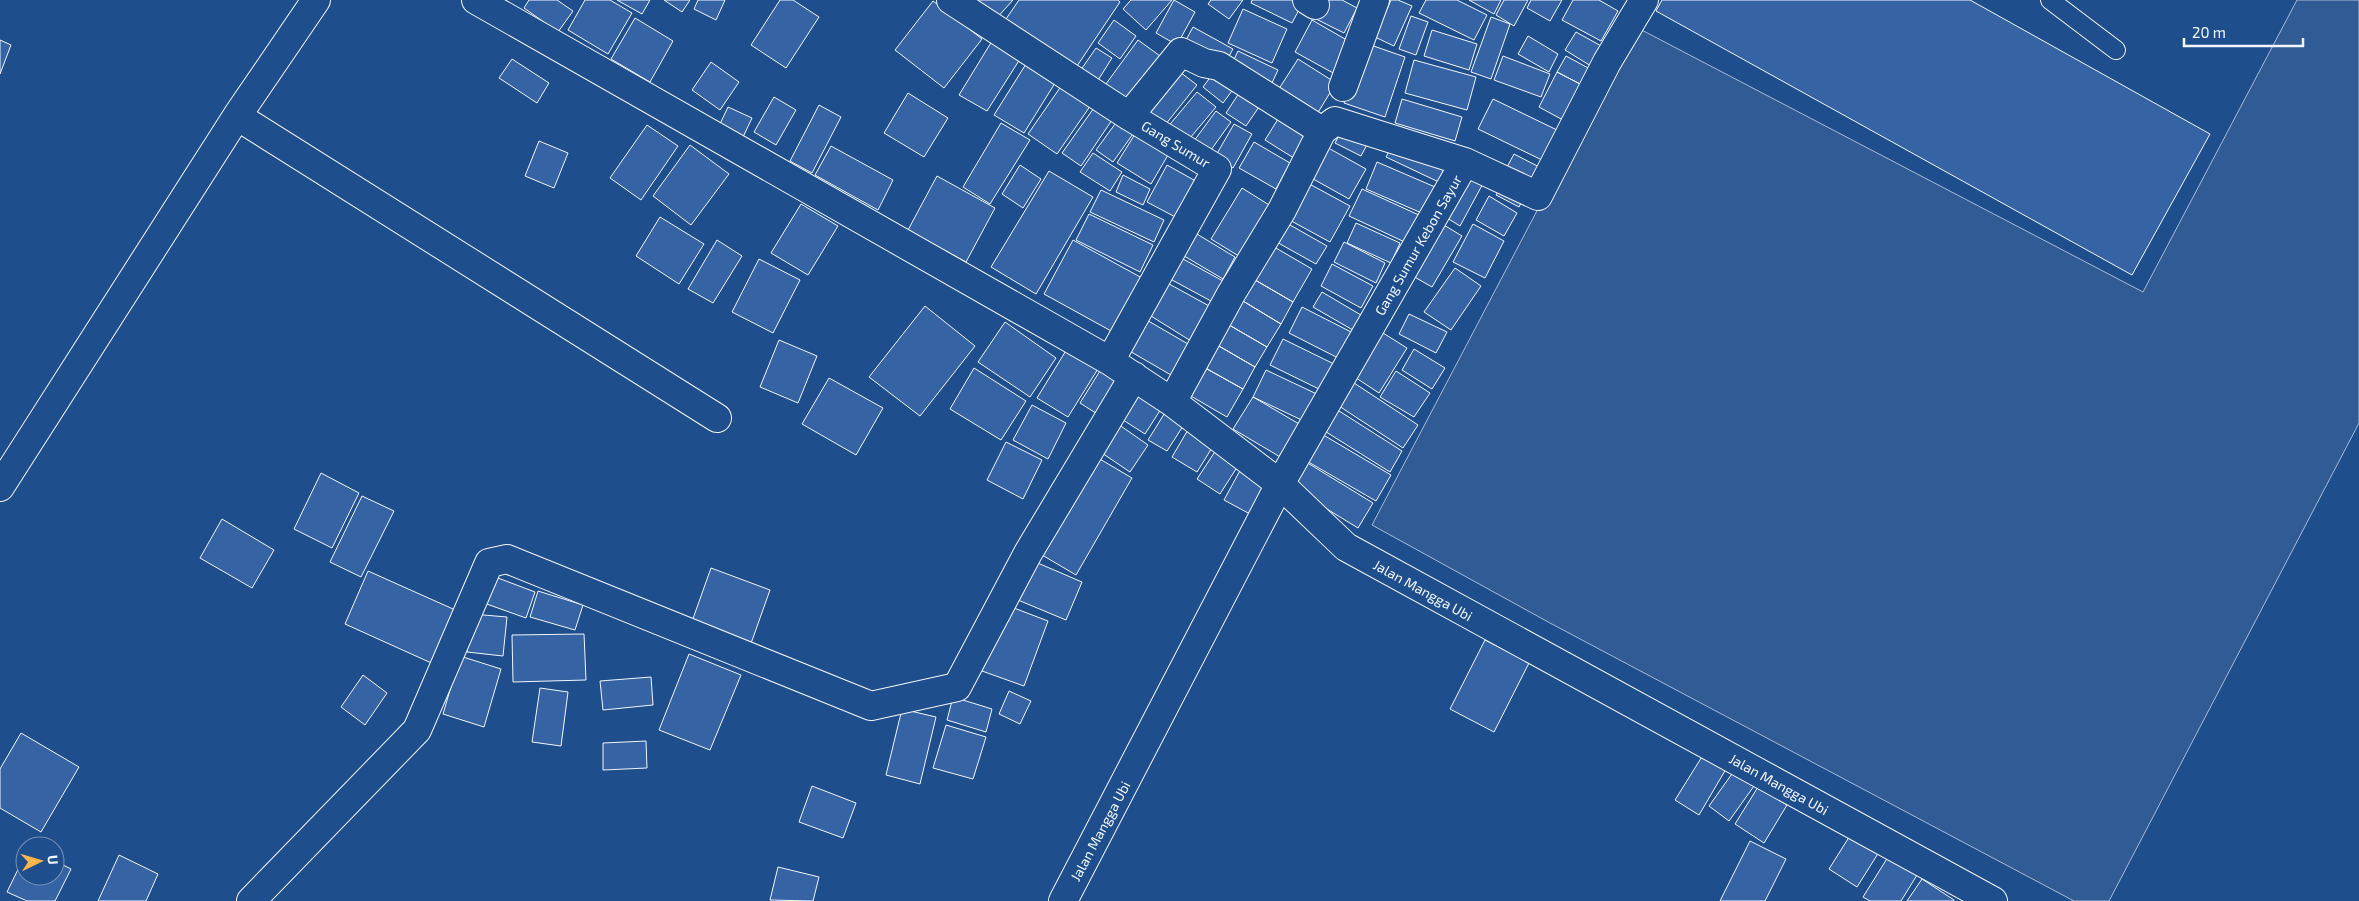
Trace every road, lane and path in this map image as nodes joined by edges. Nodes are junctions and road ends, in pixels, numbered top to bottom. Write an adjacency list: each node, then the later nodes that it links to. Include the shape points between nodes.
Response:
1 (316, 0): 10 (street)
2 (476, 0): 7 (street)
3 (951, 0): 11 (street)
4 (1375, 0): 9 (street)
5 (1644, 0): 13 (street, Gang Sumur Kebon Sayur, via 1607,62 1538,196)
6 (2050, 0): 8 (lane)
7 (504, 7): 14 (street)
8 (2116, 50)
9 (1344, 87)
10 (237, 116): 17 (street); 19 (street)
11 (1130, 116): 12 (street, Gang Sumur, via 1181,52 1219,66); 14 (street, Gang Sumur, via 1217,169)
12 (1322, 131): 13 (street, via 1335,120); 16 (street, via 1282,210)
13 (1465, 162): 18 (street, Gang Sumur Kebon Sayur)
14 (1110, 361): 15 (street)
15 (1134, 376): 16 (street); 20 (street, via 1028,553 957,687 871,706 507,559 488,563 417,730)
16 (1172, 402): 18 (street)
17 (718, 418)
18 (1280, 484): 21 (street, Jalan Mangga Ubi); 22 (street, Jalan Mangga Ubi, via 1346,547)
19 (0, 487)
20 (251, 901)
21 (1063, 901)
22 (1992, 901)

